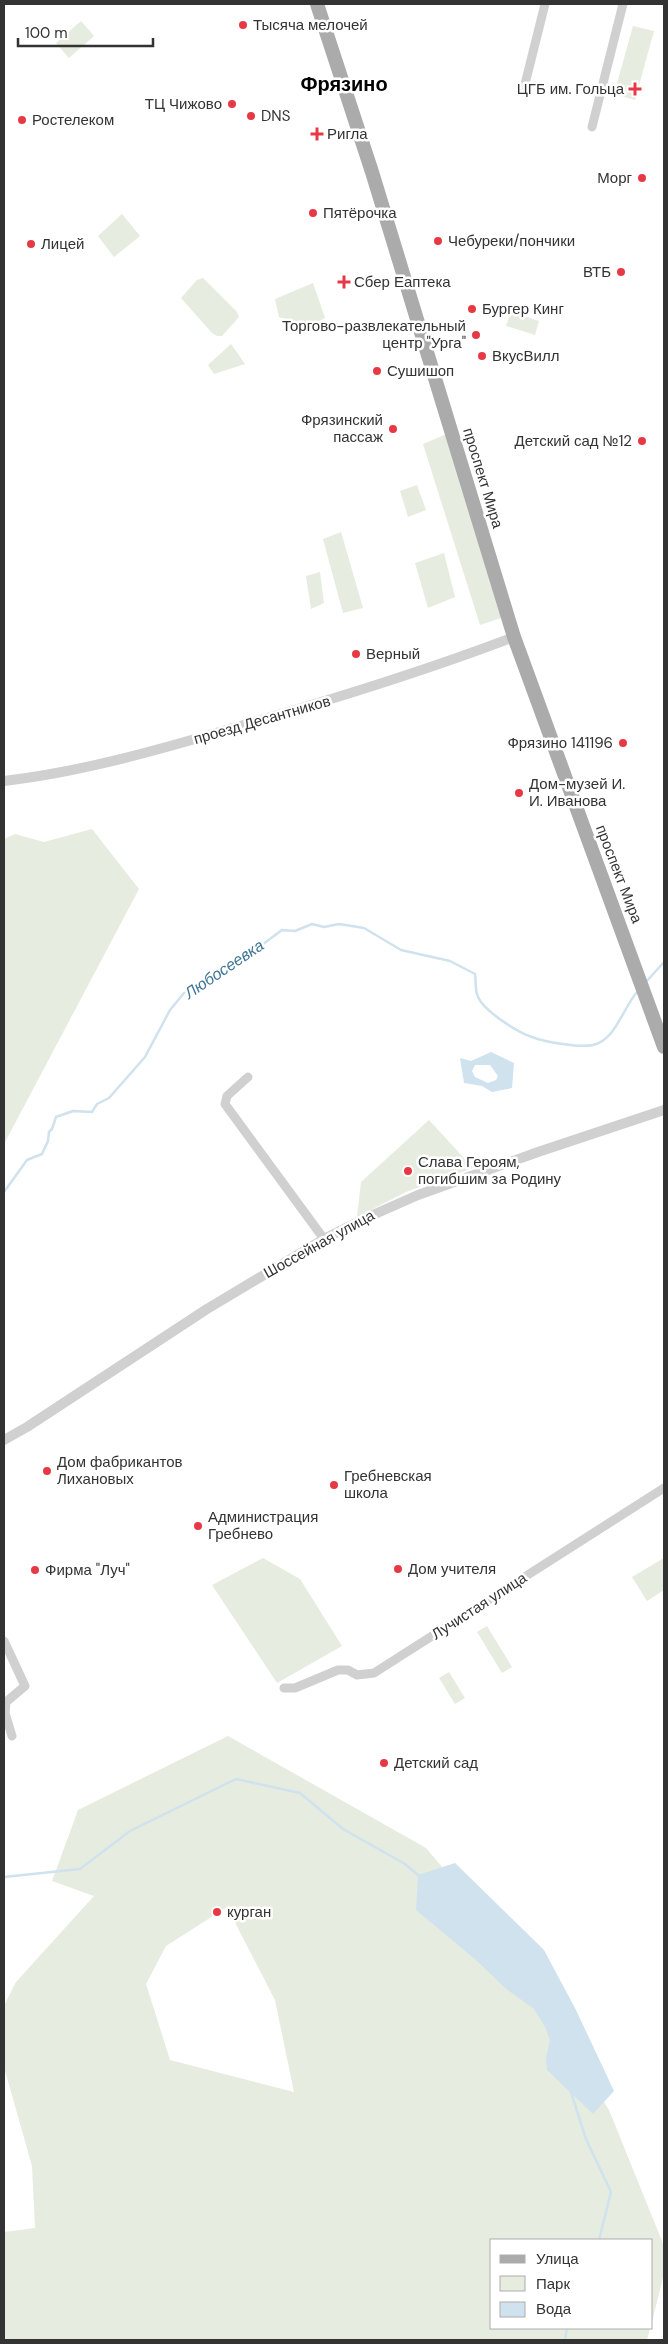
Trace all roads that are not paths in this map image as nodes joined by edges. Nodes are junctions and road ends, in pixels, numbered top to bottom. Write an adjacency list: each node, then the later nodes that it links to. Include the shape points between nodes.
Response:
1 (317, 4): 6 (main road, проспект Мира, via 372,172)
2 (545, 4): 4 (street)
3 (624, 4): 5 (street)
4 (523, 92)
5 (592, 127)
6 (514, 637): 7 (street, проезд Десантников, via 380,686 178,744); 8 (main road, проспект Мира)
7 (4, 781)
8 (664, 1046)
9 (248, 1077): 11 (street, via 227,1096 225,1104)
10 (664, 1110): 11 (street, Шоссейная улица, via 418,1195)
11 (324, 1239): 12 (street, Шоссейная улица, via 160,1338)
12 (4, 1440)
13 (664, 1488): 15 (street, Лучистая улица, via 374,1673 357,1675 348,1670 338,1670 295,1688)
14 (4, 1641): 16 (street, via 25,1686 6,1702 5,1713)
15 (284, 1688)
16 (12, 1736)

